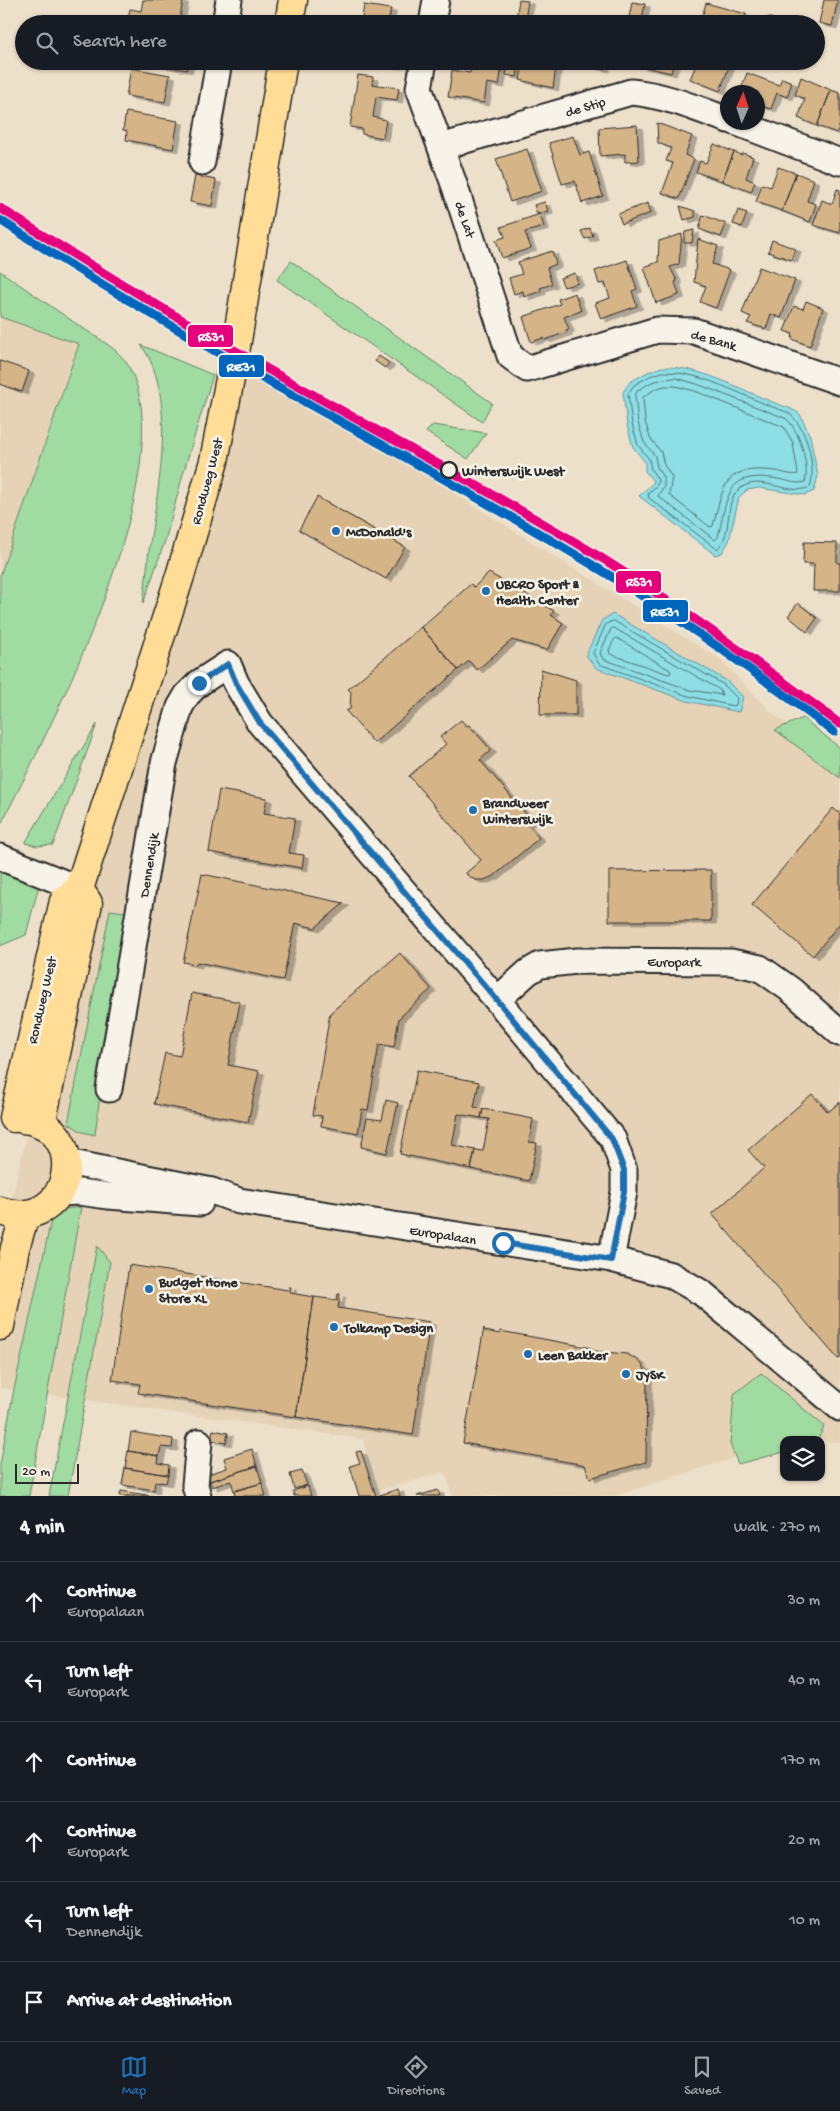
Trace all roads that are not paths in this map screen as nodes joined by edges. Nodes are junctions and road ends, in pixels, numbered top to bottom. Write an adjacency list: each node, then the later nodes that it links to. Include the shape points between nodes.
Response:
1 (229, 0): 4 (street)
2 (293, 0): 5 (main road)
3 (436, 0): 6 (street)
4 (226, 15)
5 (290, 15)
6 (434, 15)
7 (217, 70): 13 (street)
8 (281, 70): 18 (main road, Rondweg West, via 235,353 214,461 169,612)
9 (422, 70): 12 (street, de Lat, via 419,88)
10 (720, 117): 12 (street, de Stip, via 673,99 630,92)
11 (756, 130): 14 (street)
12 (441, 147): 15 (street, de Lat, via 510,356)
13 (202, 162)
14 (840, 162)
15 (527, 369): 16 (street, de Bank, via 657,330 694,331)
16 (840, 382)
17 (0, 857): 18 (street)
18 (79, 889): 22 (main road, Rondweg West, via 64,901); 23 (main road, Rondweg West, via 88,903)
19 (497, 1000): 20 (street, Europark, via 540,965 577,961 731,962 760,968); 21 (street, Dennendijk, via 260,723 228,664 187,694 164,762); 28 (street, via 612,1139 624,1170 624,1192)
20 (840, 1032)
21 (109, 1090)
22 (7, 1120): 23 (main road, via 28,1119)
23 (41, 1124): 24 (main road, via 54,1133)
24 (67, 1162): 25 (main road, via 66,1177); 26 (street, Europalaan, via 212,1191)
25 (58, 1193): 26 (street, Europalaan, via 212,1204); 27 (main road, via 38,1211)
26 (239, 1201): 28 (street, Europalaan)
27 (12, 1213): 29 (main road, via 15,1248)
28 (611, 1260): 30 (street, Europalaan, via 670,1275 702,1293)
29 (0, 1326)
30 (840, 1408)
31 (199, 1442): 32 (street, via 195,1485)
32 (198, 1496)

